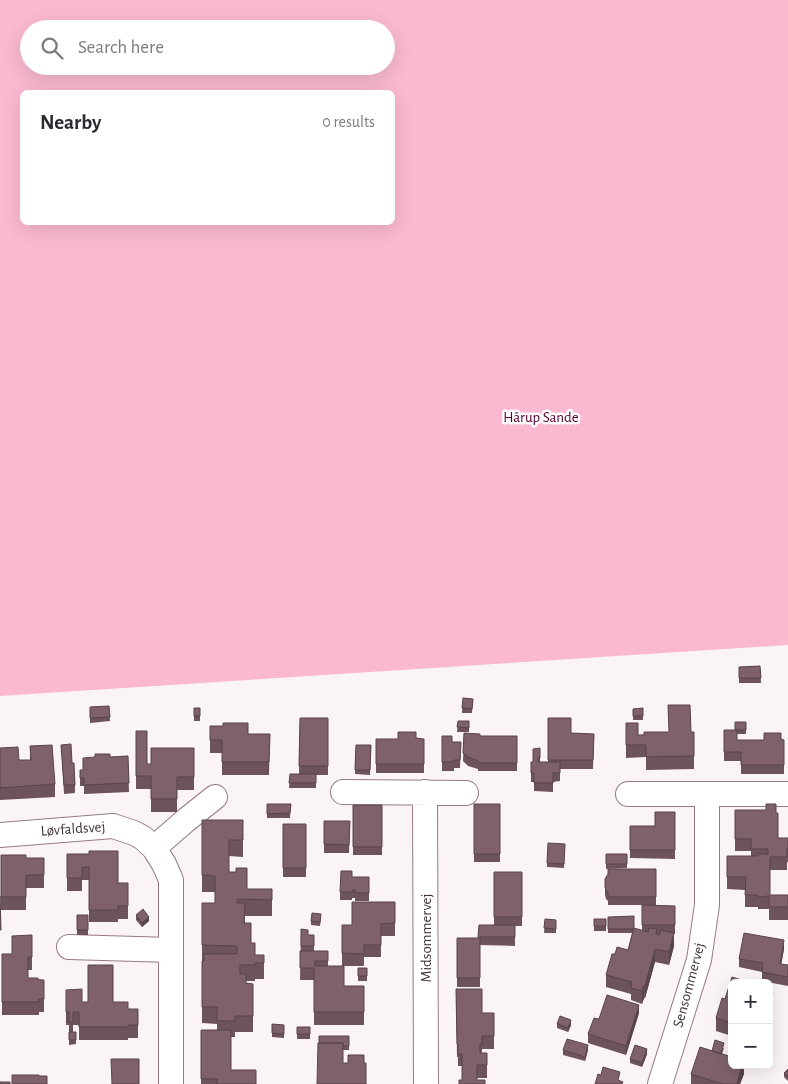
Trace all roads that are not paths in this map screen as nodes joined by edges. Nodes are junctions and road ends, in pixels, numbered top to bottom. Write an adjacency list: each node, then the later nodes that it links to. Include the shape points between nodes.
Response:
1 (343, 792): 2 (street)
2 (425, 792): 3 (street); 13 (street, Midsommervej)
3 (466, 792)
4 (628, 794): 5 (street)
5 (707, 794): 6 (street); 14 (street, Sensommervej, via 707,905 699,960)
6 (788, 794)
7 (215, 797): 9 (street)
8 (0, 835): 9 (street, Løvfaldsvej, via 113,826 134,833)
9 (154, 848): 11 (street, Løvfaldsvej, via 171,880)
10 (69, 947): 11 (street)
11 (171, 950): 12 (street, Løvfaldsvej)
12 (171, 1084)
13 (426, 1084)
14 (660, 1084)

